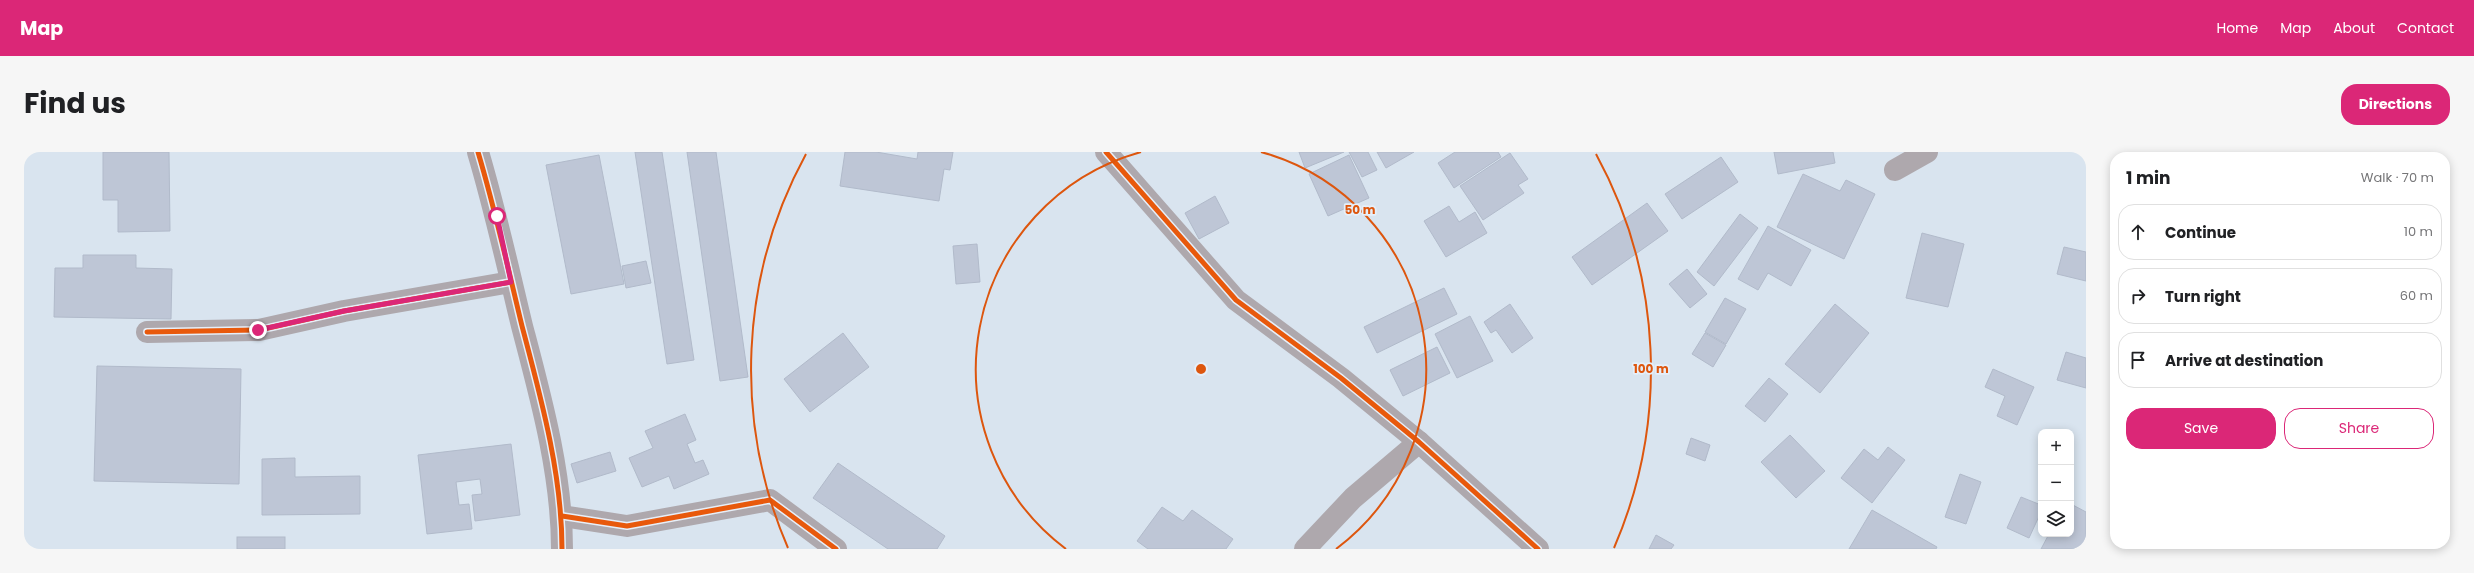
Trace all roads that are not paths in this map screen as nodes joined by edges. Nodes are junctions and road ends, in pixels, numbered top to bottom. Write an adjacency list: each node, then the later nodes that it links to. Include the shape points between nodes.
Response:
1 (478, 152): 5 (street, via 497,216)
2 (1106, 152): 7 (street, via 1236,300 1341,378)
3 (1927, 152): 4 (street)
4 (1895, 170)
5 (511, 282): 6 (street, via 344,311 258,330); 8 (street, via 542,404)
6 (147, 332)
7 (1419, 442): 11 (street, via 1353,498); 12 (street)
8 (562, 516): 9 (street); 10 (street, via 627,526 770,500)
9 (562, 549)
10 (836, 549)
11 (1305, 549)
12 (1538, 549)

